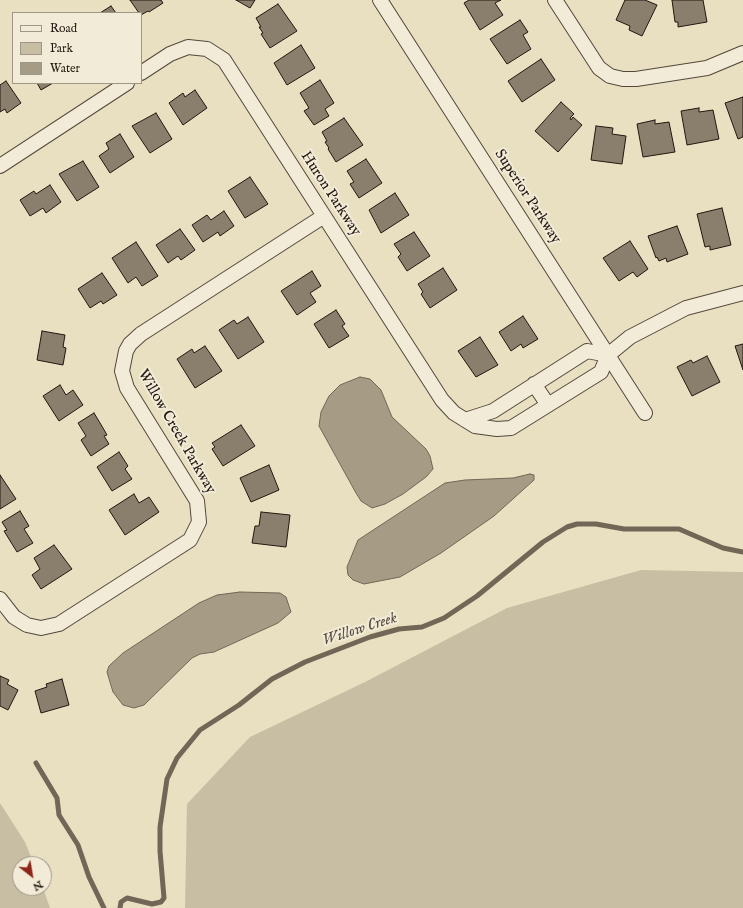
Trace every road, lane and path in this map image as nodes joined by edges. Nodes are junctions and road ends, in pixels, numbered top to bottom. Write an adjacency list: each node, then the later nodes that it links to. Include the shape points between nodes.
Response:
1 (380, 0): 9 (street, Superior Parkway)
2 (555, 0): 3 (street, via 599,68 610,76 636,79 707,68)
3 (743, 53)
4 (142, 73): 7 (street, Huron Parkway, via 170,54 188,47 201,47 219,56 232,71)
5 (125, 84): 6 (street)
6 (0, 166)
7 (324, 216): 13 (street, Huron Parkway, via 442,400); 14 (street, Willow Creek Parkway, via 141,334 130,344 122,362 124,381 197,501 200,515 197,529 185,544 59,624 50,627 33,627 14,617)
8 (743, 293): 9 (street, Huron Parkway, via 707,301 667,316 630,337)
9 (608, 355): 10 (street, via 587,351); 11 (street, Huron Parkway, via 601,372); 12 (street, Superior Parkway)
10 (534, 384): 11 (street); 13 (street, via 493,411)
11 (548, 405): 13 (street, Huron Parkway, via 511,428 482,428)
12 (645, 413)
13 (465, 420)
14 (0, 599)

